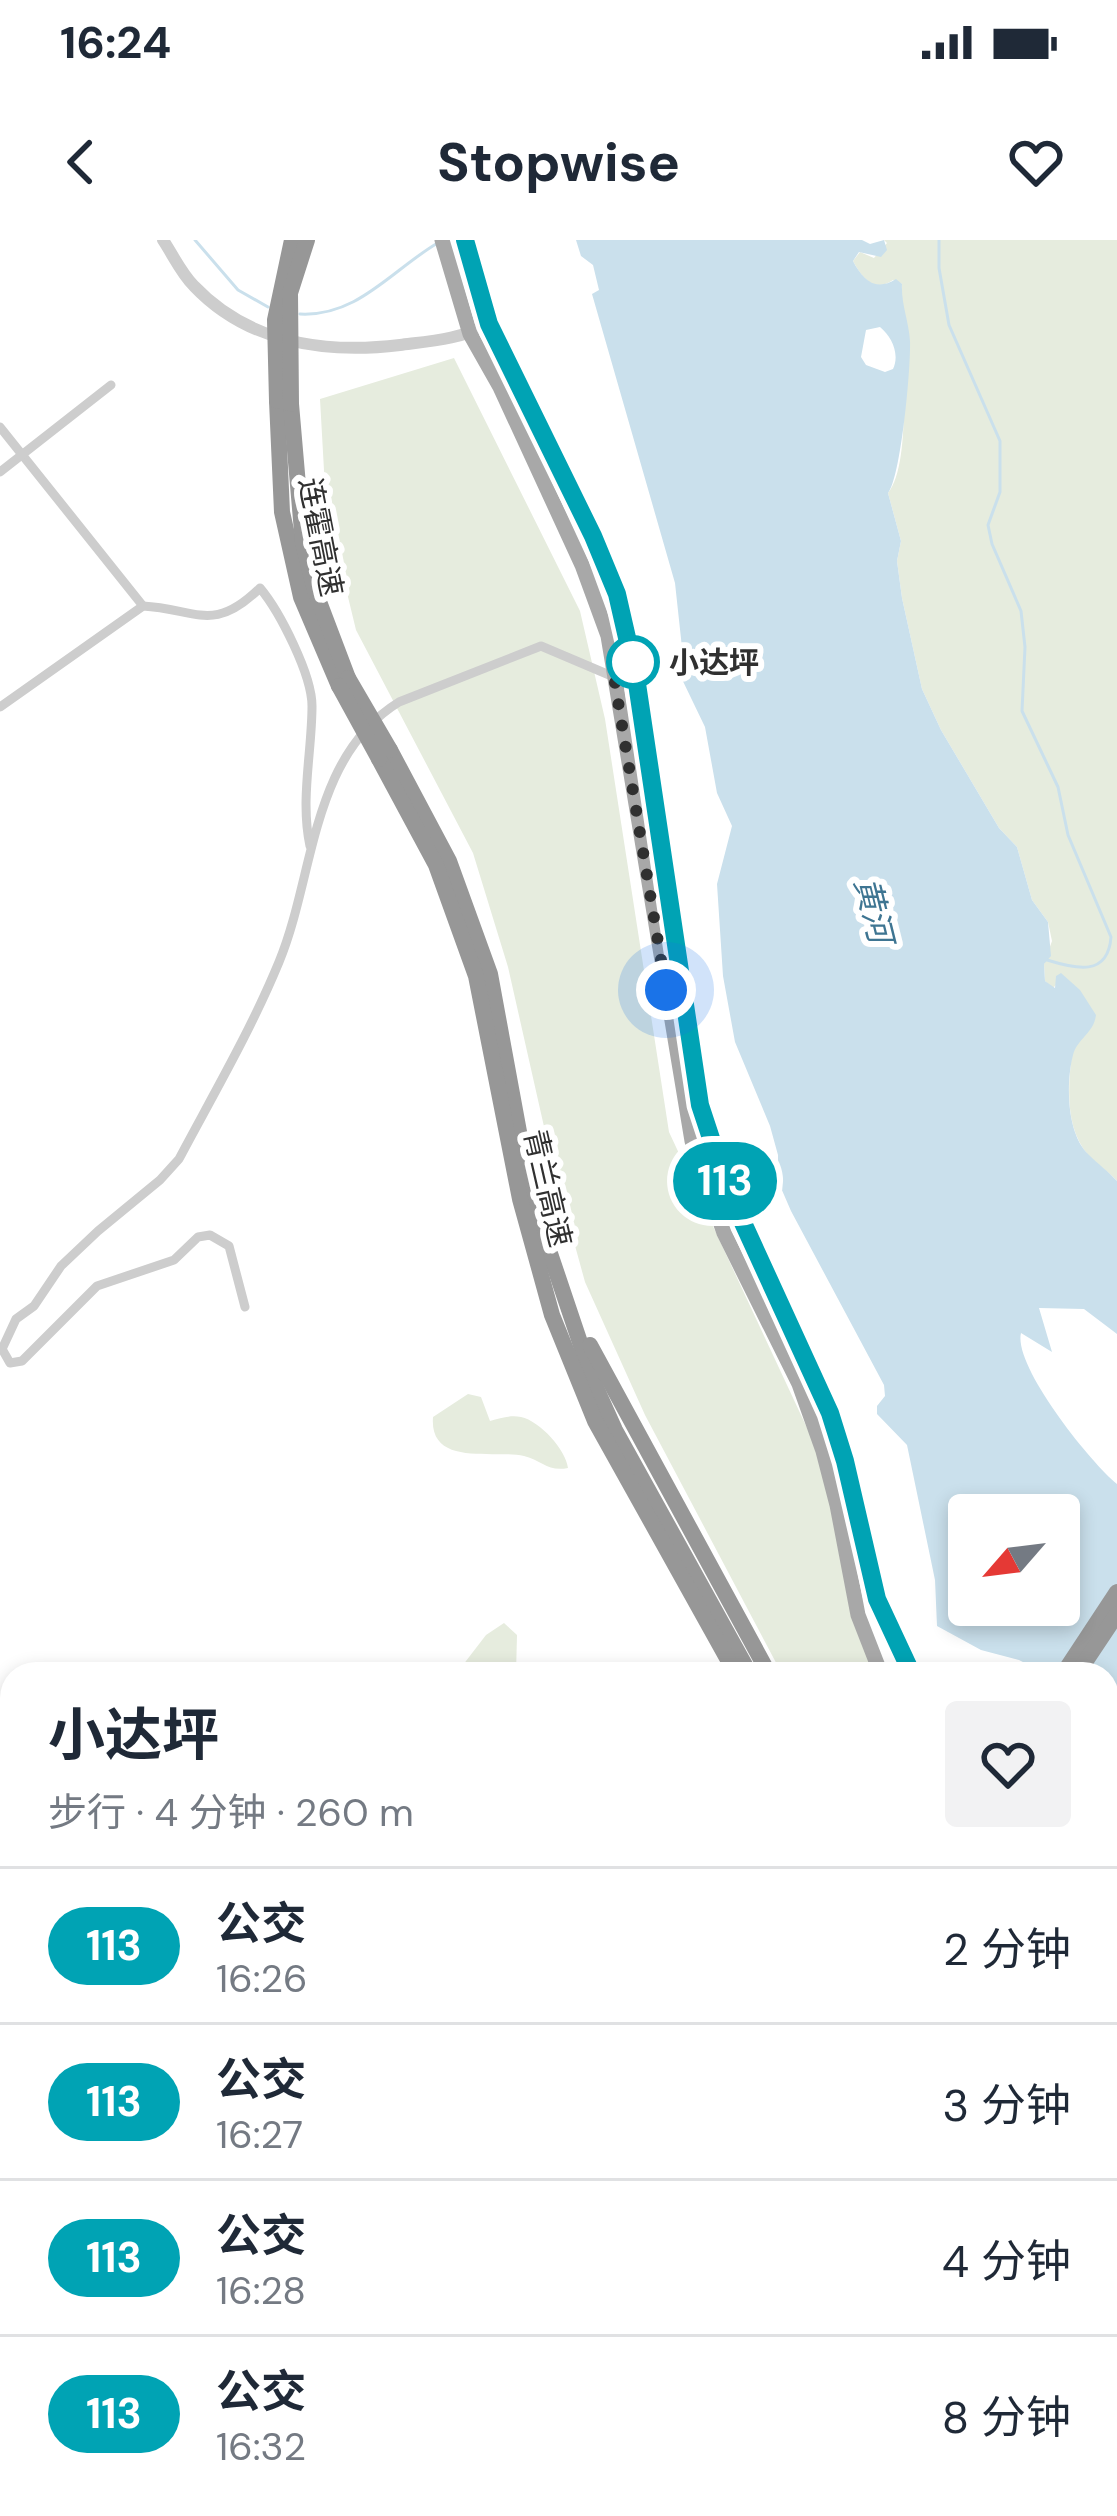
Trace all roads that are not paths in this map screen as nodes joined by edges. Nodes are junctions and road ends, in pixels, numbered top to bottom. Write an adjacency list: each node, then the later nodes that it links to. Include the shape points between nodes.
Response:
1 (163, 240): 7 (street, via 211,303 267,337 353,349)
2 (292, 240): 9 (highway, 连霍高速, bridge, via 275,320)
3 (307, 240): 9 (highway, 连霍高速, bridge, via 290,292)
4 (442, 240): 7 (main road)
5 (465, 240): 6 (main road)
6 (489, 324): 7 (street); 15 (main road, via 602,555)
7 (470, 334): 14 (main road, via 582,565)
8 (111, 385): 11 (street)
9 (284, 402): 17 (highway, 连霍高速, bridge, via 282,512 301,597)
10 (0, 427): 11 (street)
11 (22, 455): 12 (street); 13 (street)
12 (0, 472)
13 (143, 606): 16 (street); 18 (street, via 211,616 231,613 260,588 269,600 313,700)
14 (614, 677): 15 (street); 18 (street, via 541,646 399,702 341,759); 26 (main road, via 692,1141 724,1233 807,1407)
15 (636, 677): 27 (main road, via 700,1105 728,1190 830,1413 877,1599)
16 (0, 707)
17 (385, 755): 19 (highway, 青兰高速, via 449,861 490,974 531,1197); 23 (highway, 青兰高速, via 476,976 552,1315 595,1420)
18 (311, 851): 20 (street, via 280,959 178,1159 62,1267 16,1319 2,1349 10,1364 22,1361 97,1286 173,1260 210,1235 230,1246)
19 (556, 1274): 24 (highway, via 615,1430); 25 (highway)
20 (245, 1307)
21 (1117, 1592): 28 (highway)
22 (1117, 1615): 29 (highway)
23 (728, 1662)
24 (743, 1662)
25 (763, 1662)
26 (876, 1662)
27 (906, 1662)
28 (1071, 1662)
29 (1086, 1662)

